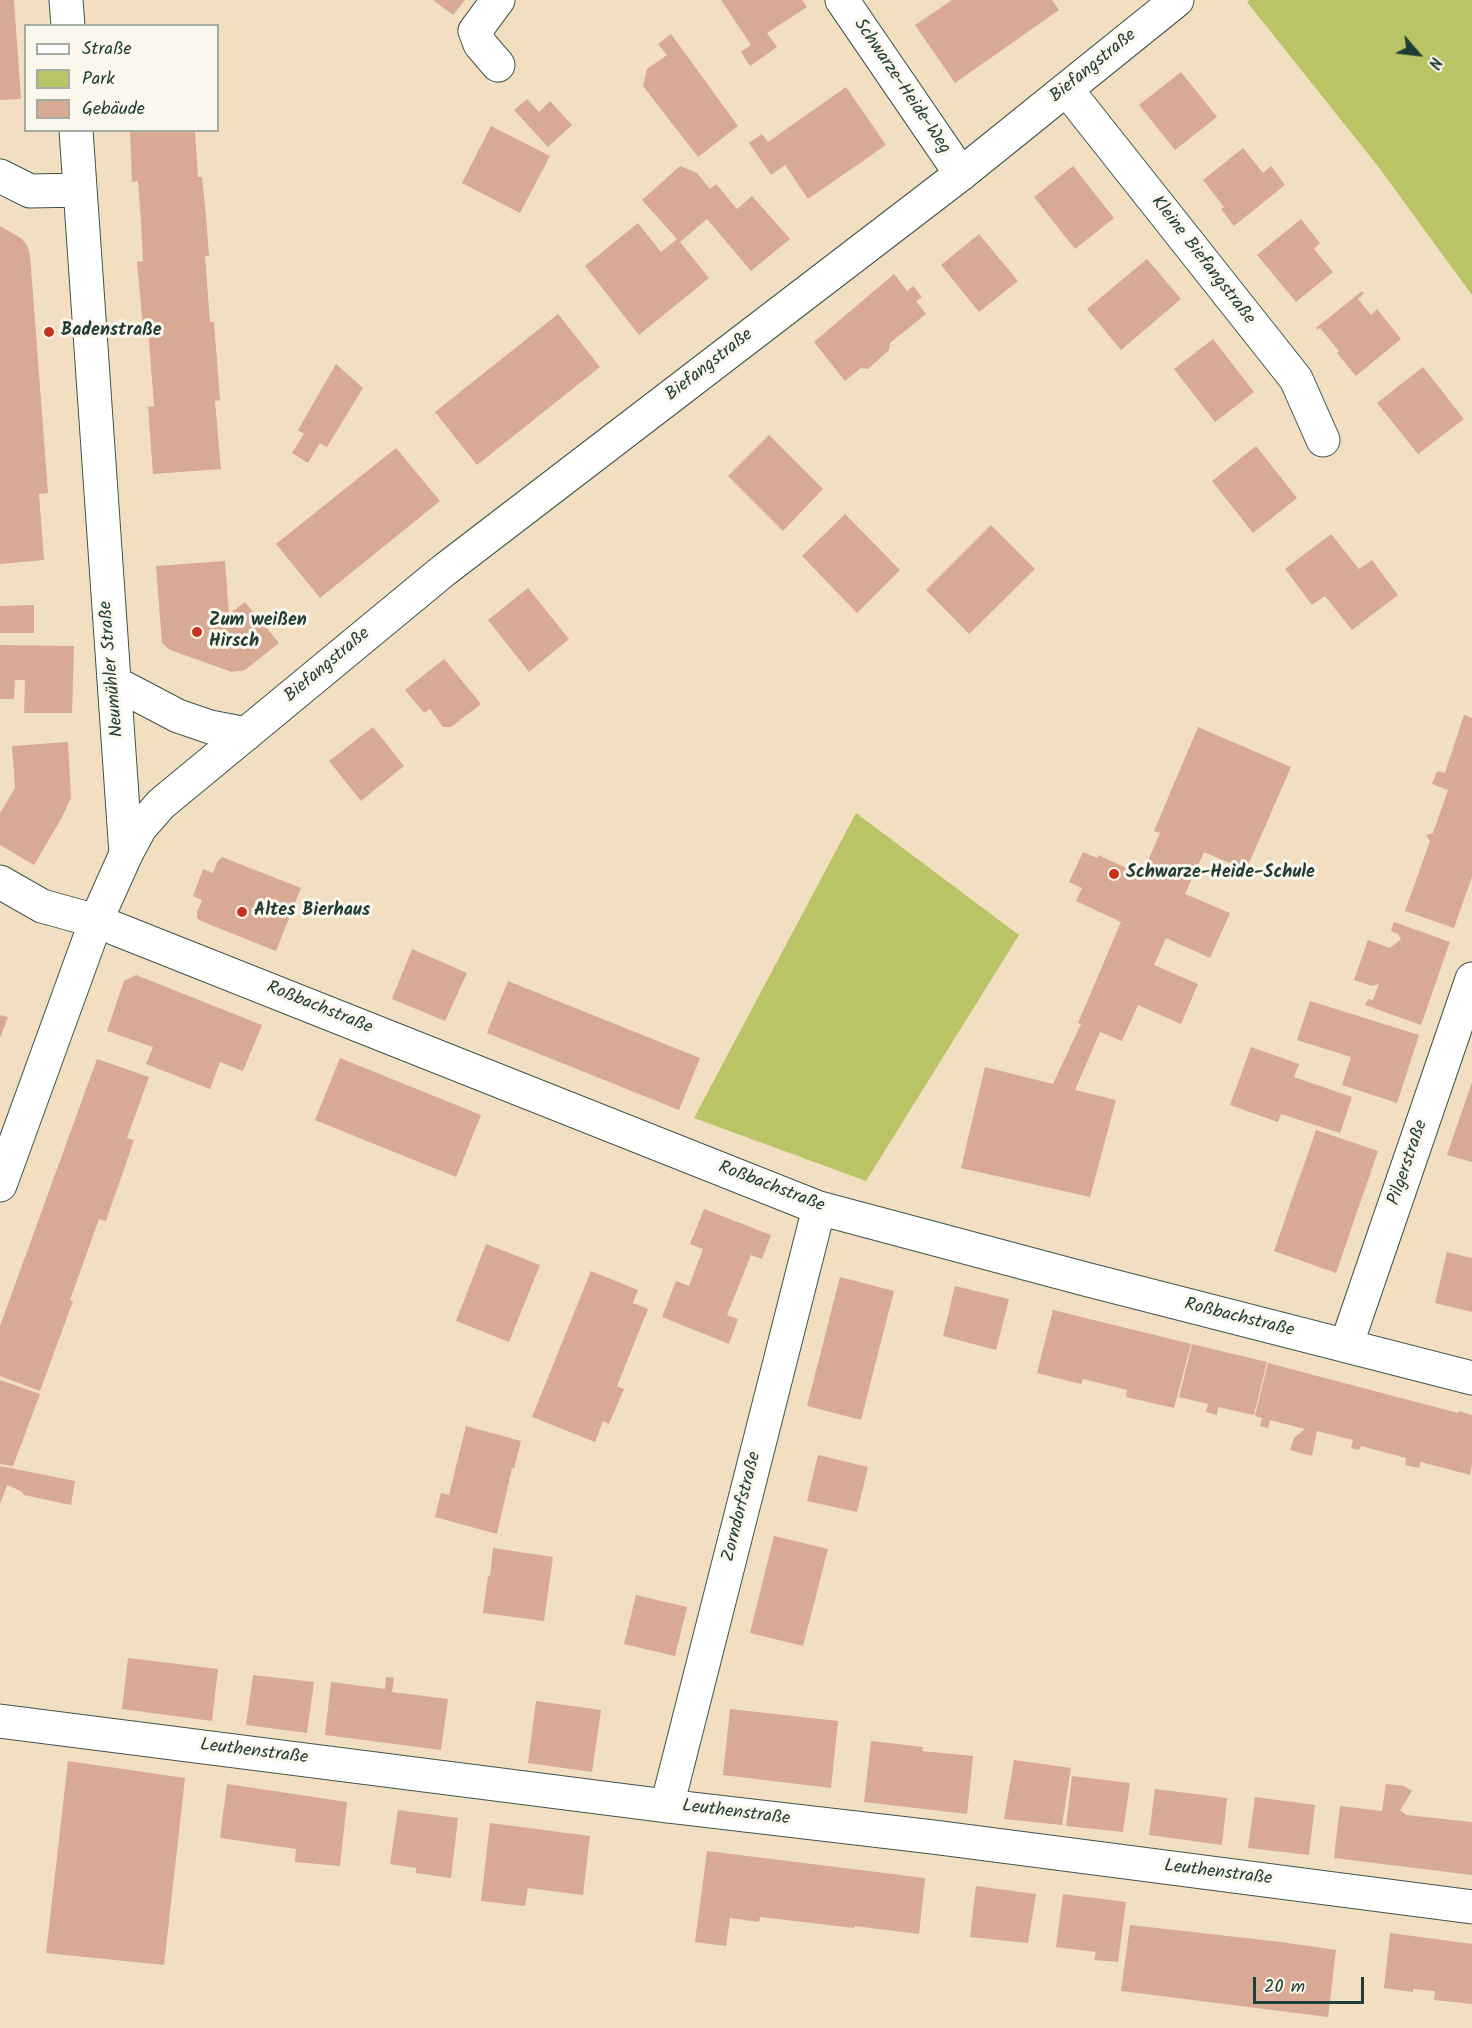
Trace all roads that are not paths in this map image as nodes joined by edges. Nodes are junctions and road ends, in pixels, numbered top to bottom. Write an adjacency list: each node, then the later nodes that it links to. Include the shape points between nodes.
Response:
1 (66, 0): 5 (street)
2 (498, 0): 6 (street, via 475,31 480,44)
3 (842, 0): 9 (street, Schwarze-Heide-Weg)
4 (1177, 0): 7 (street, Biefangstraße)
5 (68, 24)
6 (498, 65)
7 (1067, 90): 9 (street, Biefangstraße); 12 (street, Kleine Biefangstraße, via 1296,379)
8 (76, 132): 11 (street, Neumühler Straße)
9 (961, 174): 14 (street, Biefangstraße, via 443,570)
10 (0, 176): 11 (street, via 30,191)
11 (80, 190): 13 (street, Neumühler Straße)
12 (1323, 440)
13 (116, 683): 14 (street, via 178,716); 15 (street, Neumühler Straße)
14 (246, 735): 15 (street, Biefangstraße, via 161,804 140,828)
15 (126, 854): 17 (street, Neumühler Straße)
16 (0, 882): 17 (street, via 42,906)
17 (96, 921): 19 (street, Neumühler Straße); 20 (street, Roßbachstraße)
18 (1472, 979): 21 (street, Pilgerstraße)
19 (0, 1185)
20 (819, 1208): 21 (street, Roßbachstraße); 24 (street, Zorndorfstraße)
21 (1346, 1346): 22 (street, Roßbachstraße)
22 (1472, 1378)
23 (0, 1721): 24 (street, Leuthenstraße)
24 (667, 1806): 25 (street, Leuthenstraße)
25 (1472, 1907)

